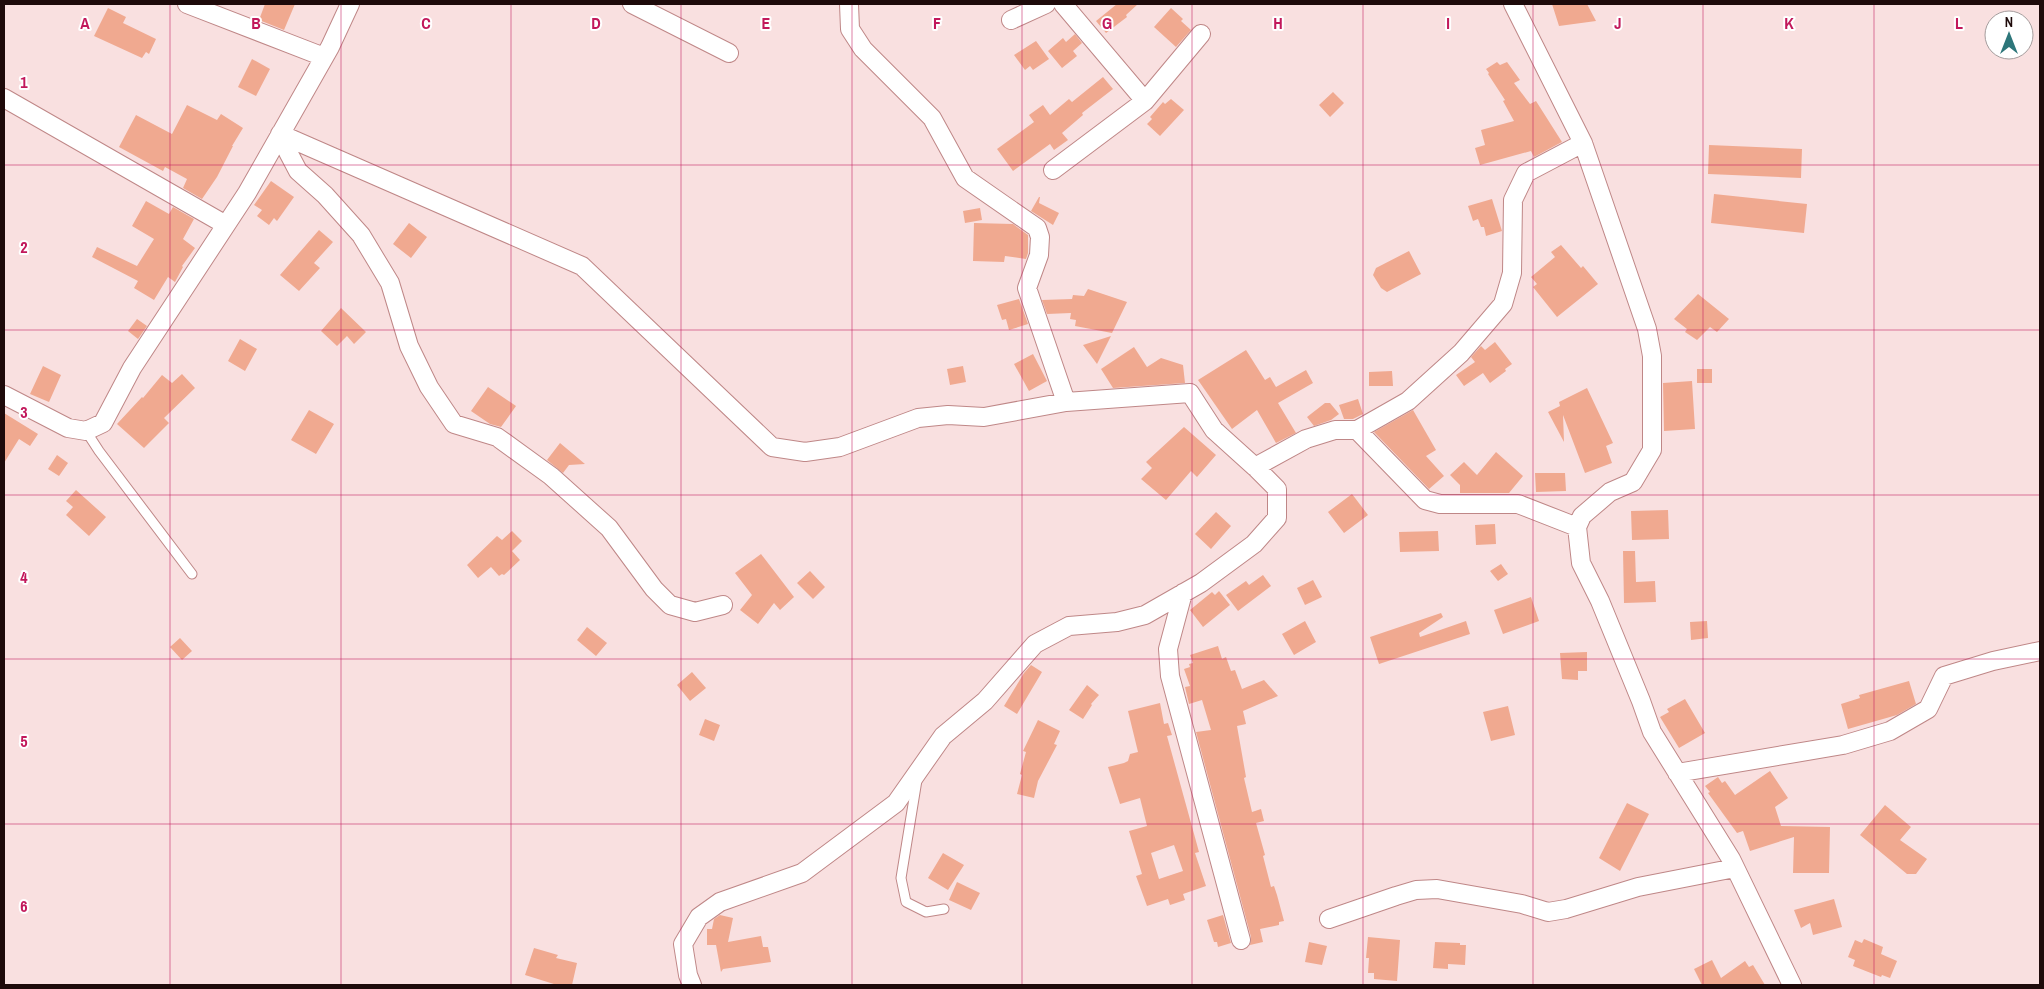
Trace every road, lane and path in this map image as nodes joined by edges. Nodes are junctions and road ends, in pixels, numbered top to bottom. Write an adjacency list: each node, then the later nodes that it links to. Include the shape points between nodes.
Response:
1 (187, 4): 11 (street)
2 (350, 4): 11 (street)
3 (632, 4): 10 (street)
4 (849, 4): 19 (street, via 850,29 858,42 932,118 965,178 1037,228 1039,254 1027,288)
5 (1046, 4): 8 (street)
6 (1062, 4): 13 (street)
7 (1513, 4): 15 (street)
8 (1011, 20)
9 (1201, 34): 13 (street)
10 (729, 53)
11 (324, 57): 14 (street)
12 (4, 98): 17 (street)
13 (1145, 101): 16 (street)
14 (284, 136): 17 (street); 19 (street, via 582,266 772,447 805,452 840,447 918,418 948,415 984,417); 26 (street, via 298,171 326,195 361,235 390,283 409,346 428,387 454,424 497,437 551,476 609,528 654,590 670,605 695,612)
15 (1583, 143): 20 (street, via 1526,173 1513,200 1512,273 1503,304 1461,353 1408,401); 23 (street, via 1647,329 1652,356 1652,450 1633,482 1610,492 1582,516)
16 (1053, 170)
17 (226, 225): 21 (street, via 132,368 102,423)
18 (4, 395): 21 (street, via 68,428)
19 (1066, 402): 22 (street, via 1190,393 1214,430)
20 (1356, 430): 22 (street, via 1334,430 1306,439); 23 (street, via 1425,500 1440,504 1518,504)
21 (86, 431): 24 (lane)
22 (1255, 467): 25 (street, via 1277,489 1277,518 1254,544)
23 (1576, 527): 29 (street, via 1581,564 1642,701 1652,732)
24 (192, 574)
25 (1183, 593): 28 (street, via 1145,615 1117,622 1069,626 1035,644 985,702 943,736); 33 (street, via 1168,649 1170,676)
26 (723, 605)
27 (2040, 651): 29 (street, via 1944,676 1928,710 1890,731 1843,745)
28 (918, 772): 31 (lane, via 901,878 906,902 926,912); 34 (street, via 896,803 802,874 720,902 699,917 683,944)
29 (1677, 773): 30 (street)
30 (1735, 868): 32 (street, via 1638,887 1548,912 1522,904 1437,889 1416,890); 35 (street)
31 (944, 909)
32 (1329, 919)
33 (1241, 940)
34 (692, 985)
35 (1792, 985)

